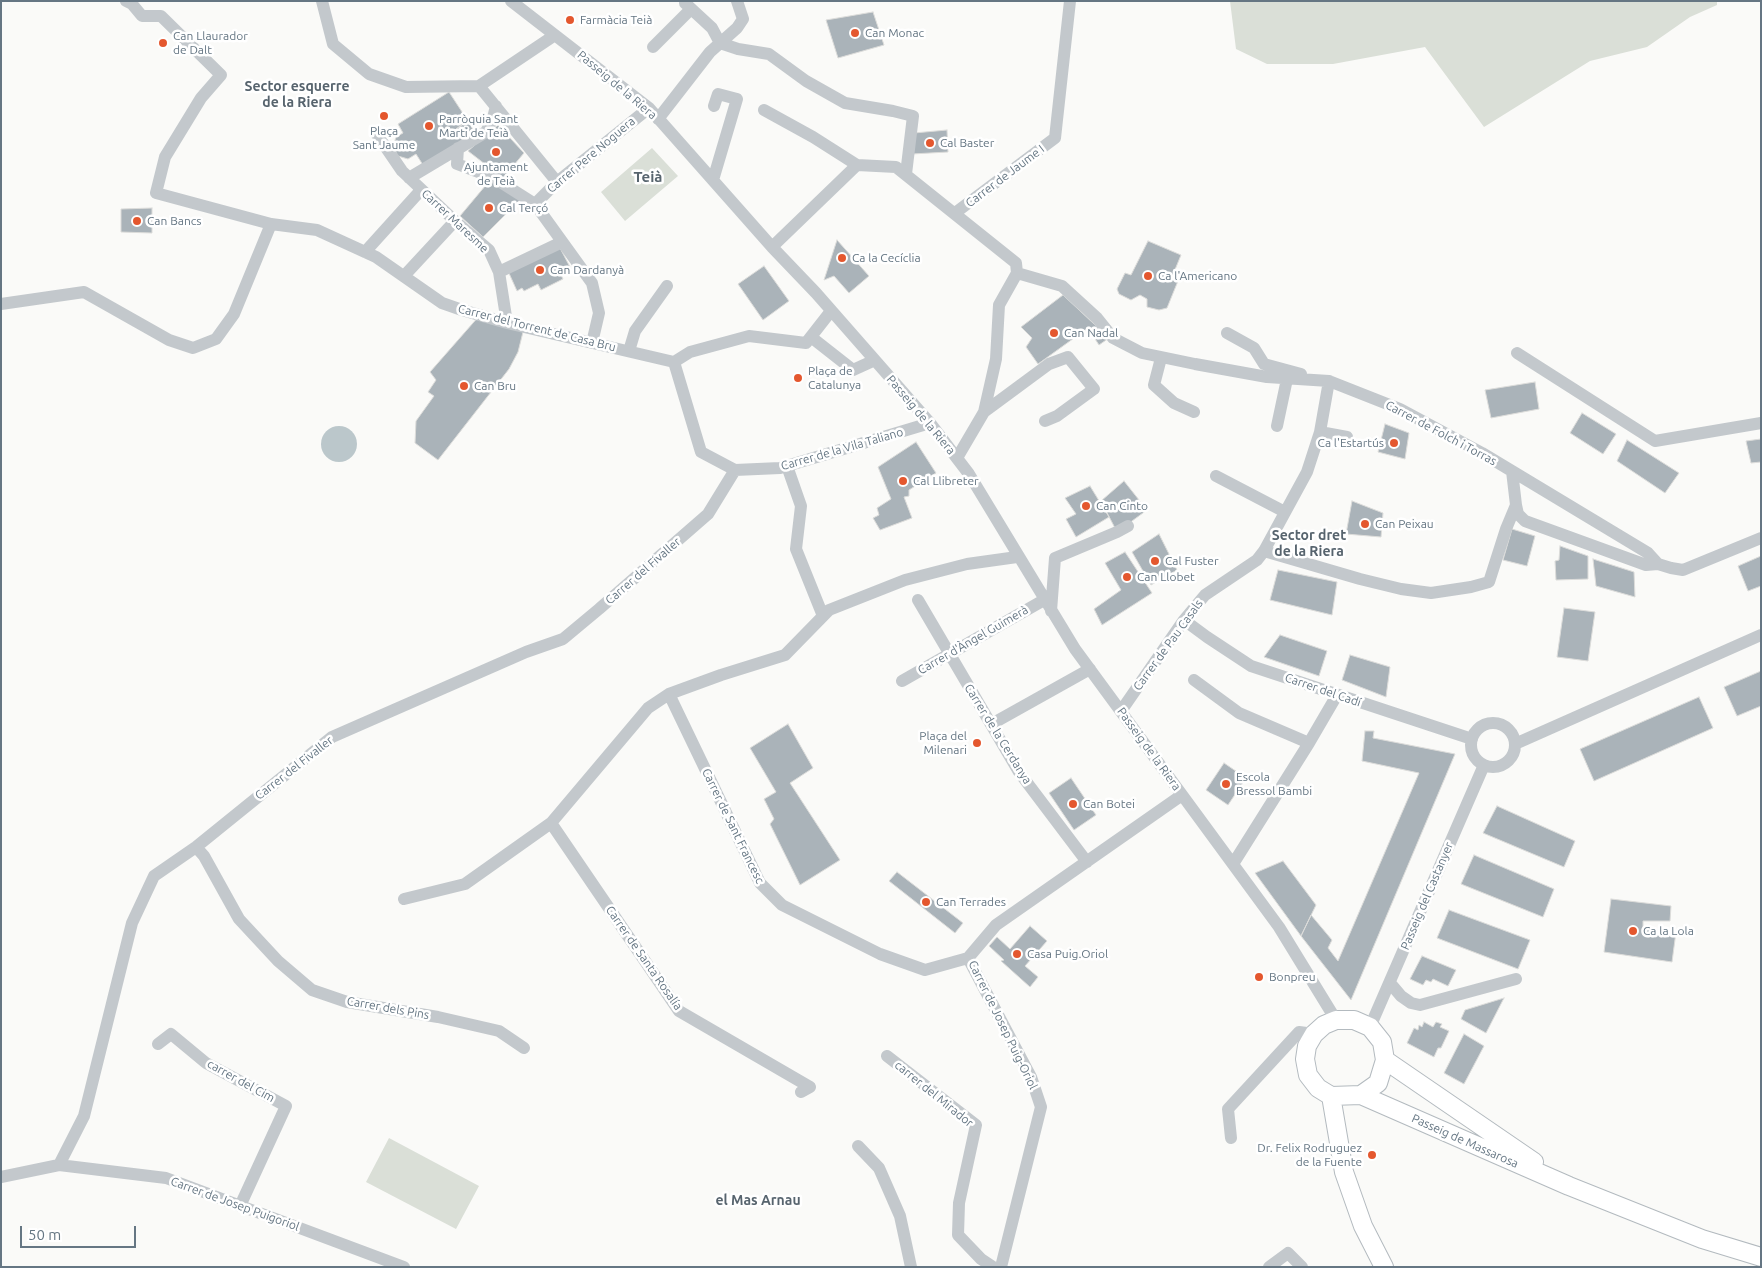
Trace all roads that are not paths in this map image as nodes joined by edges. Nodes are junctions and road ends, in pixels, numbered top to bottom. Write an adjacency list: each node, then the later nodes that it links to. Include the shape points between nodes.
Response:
1 (126, 1): 26 (street, Carrer del Torrent de Casa Bru, via 142,16 161,16 222,75 201,98 165,157 156,193)
2 (322, 1): 9 (street, via 333,44 369,74 406,87)
3 (511, 1): 6 (street, Passeig de la Riera)
4 (737, 1): 7 (street, via 743,18)
5 (1070, 1): 24 (street, Carrer de Jaume I, via 1055,138)
6 (555, 35): 9 (street); 12 (street, Passeig de la Riera)
7 (720, 43): 8 (street, via 712,28 688,6); 14 (street); 18 (street, via 768,54 806,82 845,103 913,116)
8 (653, 47)
9 (479, 86): 10 (street)
10 (496, 106): 16 (street, via 486,132); 21 (street)
11 (714, 106): 20 (street, via 718,94 736,99)
12 (649, 108): 14 (street, Passeig de la Riera); 21 (street, Carrer Pere Noguera)
13 (764, 110): 17 (street)
14 (658, 119): 20 (street, Passeig de la Riera)
15 (376, 133): 19 (street, Carrer Maresme)
16 (458, 148): 19 (street); 23 (street, via 457,164 494,178)
17 (857, 165): 18 (street, via 896,167); 28 (street)
18 (906, 174): 24 (street)
19 (409, 178): 22 (street, Carrer Maresme)
20 (713, 180): 28 (street, Passeig de la Riera)
21 (557, 182): 23 (street, Carrer Pere Noguera)
22 (421, 190): 25 (street, Carrer Maresme); 29 (street)
23 (535, 204): 27 (street)
24 (955, 214): 30 (street)
25 (454, 221): 31 (street, Carrer Maresme, via 489,250); 32 (street)
26 (271, 224): 29 (street, Carrer del Torrent de Casa Bru, via 317,230); 34 (street, via 234,314 216,339 194,348 169,340 84,292)
27 (562, 242): 31 (street); 39 (street, via 592,283 599,313)
28 (772, 247): 35 (street, Passeig de la Riera)
29 (365, 252): 32 (street, Carrer del Torrent de Casa Bru)
30 (1017, 268): 42 (street, Carrer de Folch i Torras, via 1062,286 1113,338 1142,353); 47 (street, via 999,305 996,359)
31 (499, 272): 36 (street, Carrer Maresme)
32 (404, 276): 36 (street, Carrer del Torrent de Casa Bru, via 442,303)
33 (667, 286): 40 (street, via 635,330)
34 (1, 304)
35 (831, 311): 38 (street); 43 (street, Passeig de la Riera)
36 (507, 323): 39 (street, Carrer del Torrent de Casa Bru)
37 (1227, 333): 46 (street, via 1254,348 1264,364)
38 (811, 337): 43 (street, via 853,370); 44 (street, via 806,343 749,336 690,352)
39 (592, 343): 40 (street, Carrer del Torrent de Casa Bru)
40 (629, 351): 44 (street, Carrer del Torrent de Casa Bru)
41 (1517, 354): 51 (street, via 1655,441)
42 (1162, 358): 45 (street, Carrer de Folch i Torras); 48 (street, via 1154,385 1174,403)
43 (875, 360): 50 (street, Passeig de la Riera)
44 (674, 362): 57 (street, via 701,452)
45 (1287, 379): 46 (street, Carrer de Folch i Torras); 52 (street)
46 (1322, 380): 53 (street, Carrer de Pau Casals); 58 (street, Carrer de Folch i Torras, via 1400,409)
47 (984, 412): 49 (street, via 1049,364 1068,357 1094,389); 55 (street)
48 (1194, 412)
49 (1046, 422)
50 (930, 423): 55 (street, Passeig de la Riera); 56 (street, Carrer de la Vila Taliano)
51 (1761, 423)
52 (1277, 426)
53 (1320, 432): 54 (street); 61 (street, Carrer de Pau Casals, via 1307,472)
54 (1347, 437)
55 (957, 458): 65 (street, Passeig de la Riera)
56 (787, 466): 57 (street, Carrer de la Vila Taliano); 70 (street, via 801,506 796,549)
57 (735, 470): 87 (street, Carrer del Fivaller, via 708,514 563,638 332,737)
58 (1512, 471): 60 (street); 66 (street, Carrer de Folch i Torras, via 1648,553)
59 (1216, 476): 61 (street)
60 (1516, 505): 64 (street, via 1490,582 1471,588 1431,594 1401,589); 66 (street, via 1524,521 1646,565)
61 (1285, 512): 64 (street, Carrer de Pau Casals)
62 (1128, 526): 69 (street, via 1055,558)
63 (1761, 538): 66 (street, via 1683,570)
64 (1264, 551): 71 (street, Carrer de Pau Casals, via 1257,560 1205,595)
65 (1017, 556): 68 (street, Passeig de la Riera); 70 (street, via 967,564 905,580 829,610)
66 (1658, 564)
67 (918, 600): 73 (street, Carrer de la Cerdanya)
68 (1044, 600): 69 (street, Passeig de la Riera); 73 (street, Carrer d'Àngel Guimerà)
69 (1051, 611): 74 (street, Passeig de la Riera)
70 (823, 616): 77 (street, via 785,656)
71 (1184, 620): 78 (street, Carrer del Cadí, via 1251,666); 79 (street, Carrer de Pau Casals)
72 (1761, 635): 83 (street)
73 (949, 654): 76 (street, Carrer d'Àngel Guimerà); 88 (street, Carrer de la Cerdanya, via 1019,772)
74 (1090, 669): 79 (street, Passeig de la Riera); 80 (street)
75 (1194, 680): 82 (street, via 1240,714)
76 (902, 681)
77 (669, 694): 86 (street, via 648,708); 91 (street, Carrer de Sant Francesc, via 760,884 782,905 880,954 925,970)
78 (1337, 695): 81 (street, Carrer del Cadí); 82 (street)
79 (1120, 711): 85 (street, Passeig de la Riera)
80 (997, 721)
81 (1472, 739): 83 (street, via 1481,727 1496,723 1509,730); 84 (street, via 1473,755)
82 (1309, 743): 89 (street)
83 (1515, 744): 84 (street, via 1514,753 1506,763 1497,767)
84 (1484, 765): 93 (street, Passeig del Castanyer)
85 (1182, 795): 88 (street, Carrer de Josep Puig-Oriol); 89 (street, Passeig de la Riera)
86 (551, 823): 90 (street, via 465,884); 101 (street, Carrer de Santa Rosalía, via 679,1011 810,1087)
87 (196, 847): 98 (street, Carrer dels Pins, via 239,919 278,961 312,990 347,1002 499,1030); 106 (street, Carrer del Fivaller, via 154,876 132,923 84,1116)
88 (1087, 862): 91 (street, Carrer de Josep Puig-Oriol, via 996,925)
89 (1233, 864): 94 (street, Passeig de la Riera, via 1279,927)
90 (404, 899)
91 (968, 958): 114 (street, Carrer de Josep Puig-Oriol, via 1031,1077 1041,1107)
92 (1516, 979): 93 (street, via 1420,1005 1401,996)
93 (1390, 983): 95 (street, Passeig del Castanyer)
94 (1336, 1020): 95 (street, via 1354,1020); 96 (street)
95 (1370, 1028): 100 (street, via 1382,1042)
96 (1314, 1034): 103 (street, via 1307,1046 1305,1059 1308,1075 1318,1088); 104 (street, via 1299,1032 1228,1109)
97 (158, 1044): 109 (street, carrer del Cim, via 171,1034 206,1063 286,1106)
98 (524, 1048)
99 (887, 1056): 113 (street, carrer del Mirador, via 976,1126 959,1203 958,1235 981,1259)
100 (1385, 1060): 102 (street, via 1378,1083); 108 (street, Passeig de Massarosa)
101 (802, 1092)
102 (1361, 1095): 103 (street); 108 (street, Passeig de Massarosa)
103 (1331, 1096): 117 (street, via 1344,1172 1362,1226)
104 (1231, 1138)
105 (858, 1146): 112 (street, via 883,1176 900,1216)
106 (59, 1165): 107 (street, Carrer de Josep Puigoriol); 109 (street, Carrer de Josep Puigoriol, via 166,1178)
107 (1, 1177)
108 (1569, 1186): 110 (street, Passeig de Massarosa, via 1702,1239)
109 (240, 1206): 111 (street, Carrer de Josep Puigoriol)
110 (1761, 1257)
111 (404, 1267)
112 (911, 1267)
113 (994, 1267)
114 (1001, 1267)
115 (1269, 1267): 116 (street, via 1288,1253)
116 (1302, 1267)
117 (1384, 1267)

